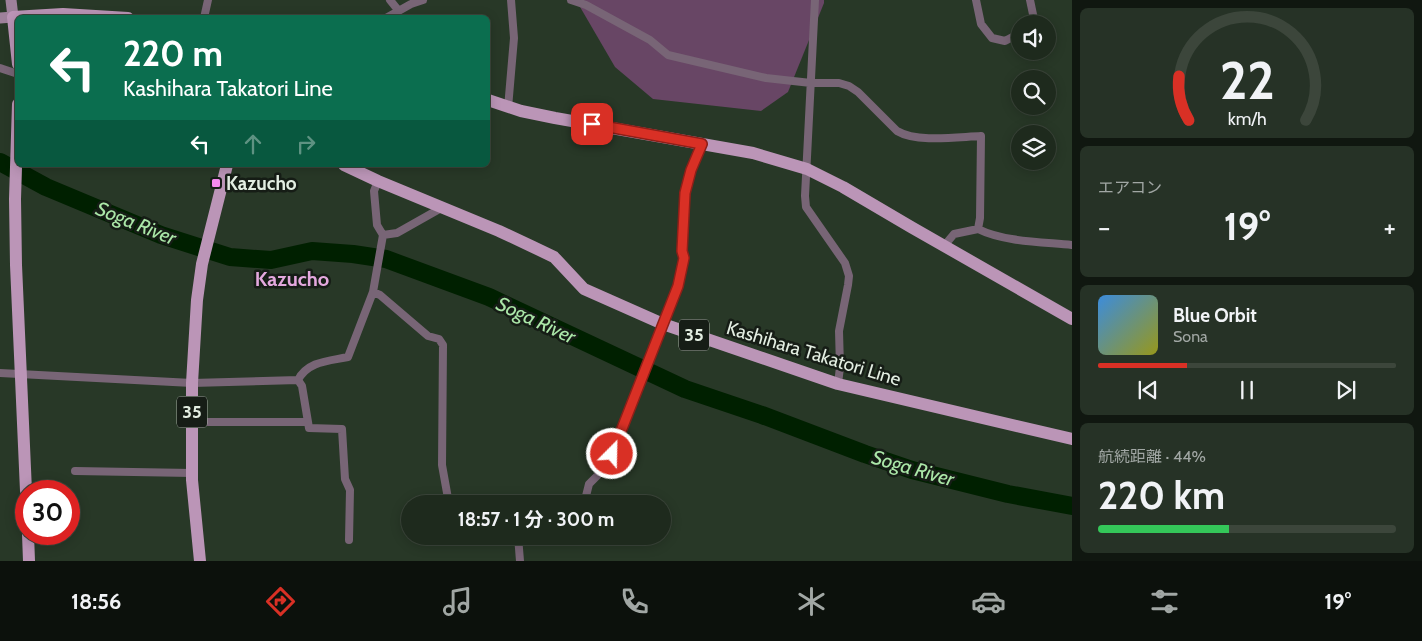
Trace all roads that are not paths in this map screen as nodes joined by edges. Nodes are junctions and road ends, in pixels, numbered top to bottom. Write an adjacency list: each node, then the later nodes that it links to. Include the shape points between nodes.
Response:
1 (11, 0): 16 (main road)
2 (208, 0): 13 (street)
3 (390, 0): 10 (street)
4 (423, 0): 10 (street)
5 (511, 0): 24 (street, via 514,38)
6 (571, 0): 22 (street, via 650,40 668,55 766,78)
7 (815, 0): 22 (street)
8 (976, 0): 19 (street, via 981,24 992,38 1005,41)
9 (1030, 0): 15 (street)
10 (398, 10): 14 (street)
11 (47, 15): 12 (main road)
12 (79, 15)
13 (205, 15)
14 (390, 15)
15 (1033, 15)
16 (14, 17): 17 (main road); 18 (main road)
17 (0, 18)
18 (15, 29)
19 (1011, 38)
20 (0, 68): 21 (street)
21 (15, 73)
22 (811, 83): 29 (street); 32 (street, via 849,86 896,131 910,137 981,136)
23 (490, 101): 24 (main road)
24 (508, 108): 25 (main road)
25 (702, 144): 29 (main road, via 753,153); 38 (street, via 685,193 684,258 678,286)
26 (16, 167): 40 (main road)
27 (227, 167): 42 (main road, 35, via 196,300)
28 (348, 167): 30 (main road, Kashihara Takatori Line / 35)
29 (807, 169): 35 (main road, via 836,182); 43 (street, via 806,207 845,263 849,276 839,331)
30 (378, 181): 31 (main road, Kashihara Takatori Line / 35); 33 (street, via 374,191 377,225)
31 (443, 207): 33 (street, via 397,234); 38 (main road, Kashihara Takatori Line / 35, via 554,257 584,289)
32 (978, 229): 34 (street, via 1004,237); 35 (street, via 954,234)
33 (382, 238): 36 (street)
34 (1072, 245)
35 (944, 246): 37 (main road)
36 (373, 292): 41 (street, via 348,357 313,364); 50 (street, via 443,345 442,465)
37 (1072, 319)
38 (663, 324): 43 (main road, Kashihara Takatori Line / 35); 51 (street, via 605,468 589,484)
39 (0, 372): 40 (street)
40 (21, 374): 42 (street); 49 (main road)
41 (298, 380): 42 (street); 45 (street, via 302,386)
42 (192, 383): 44 (main road, 35)
43 (838, 384): 46 (main road, Kashihara Takatori Line / 35)
44 (192, 422): 45 (street); 48 (main road, 35)
45 (307, 422): 52 (street, via 309,428 342,429 345,479 350,490)
46 (1072, 439)
47 (75, 471): 48 (street)
48 (192, 473): 56 (main road, 35)
49 (26, 480)
50 (447, 495)
51 (586, 495)
52 (349, 540)
53 (28, 545): 55 (main road)
54 (519, 545): 57 (street)
55 (29, 561)
56 (200, 561)
57 (520, 561)

